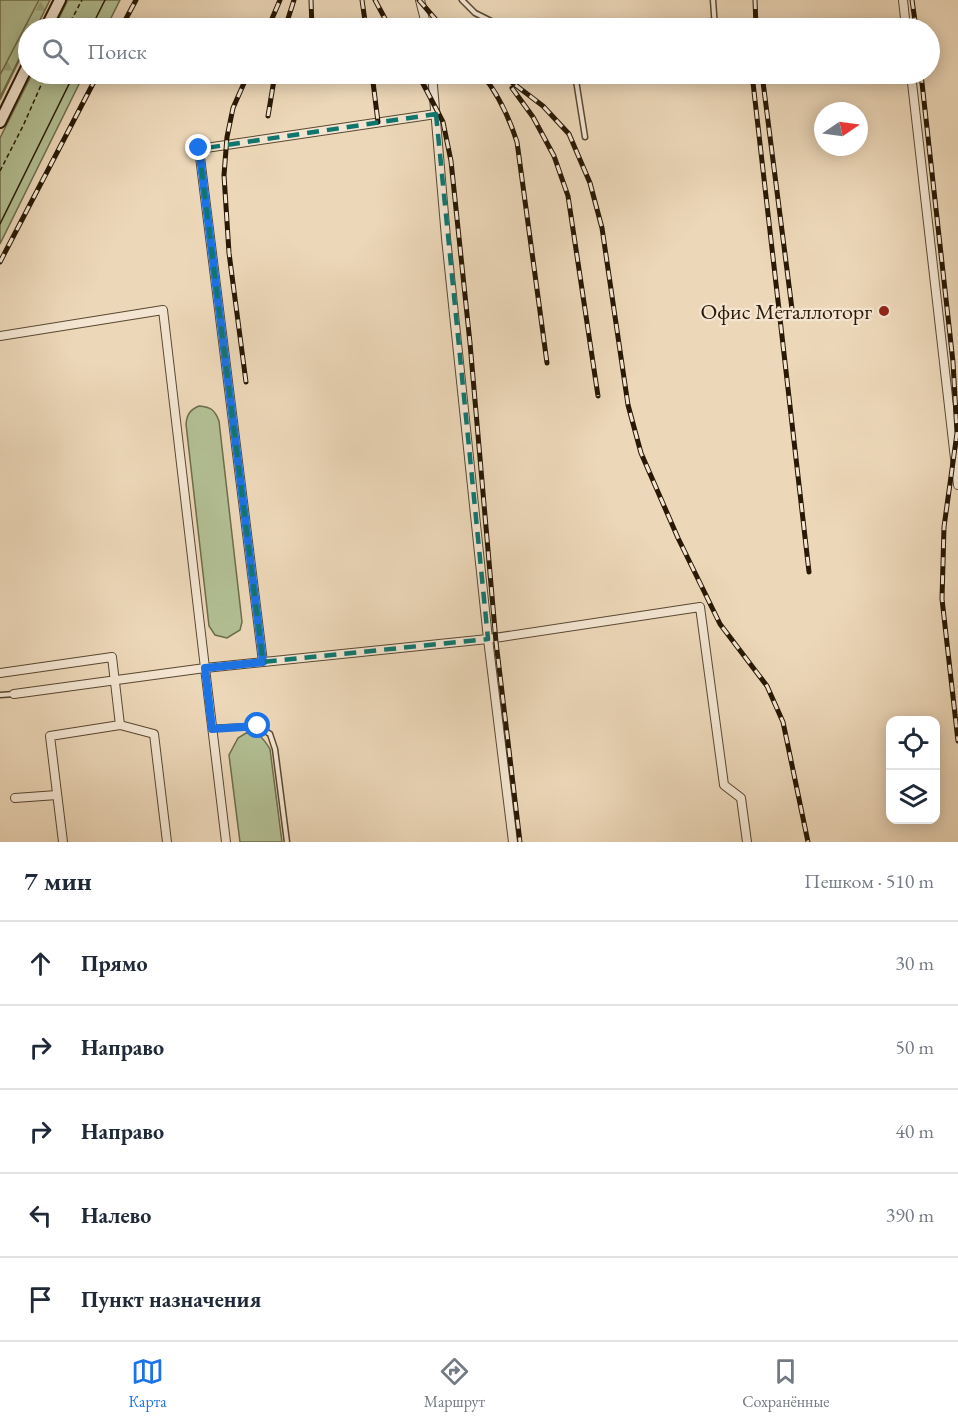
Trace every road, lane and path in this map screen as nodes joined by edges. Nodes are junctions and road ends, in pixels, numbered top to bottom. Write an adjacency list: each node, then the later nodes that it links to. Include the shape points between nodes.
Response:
1 (60, 0): 7 (main road)
2 (82, 0): 8 (path)
3 (420, 0): 9 (street)
4 (462, 0): 10 (lane)
5 (713, 0): 11 (lane)
6 (903, 0): 12 (street)
7 (51, 18)
8 (72, 18)
9 (424, 18)
10 (485, 18)
11 (714, 18)
12 (905, 18)
13 (19, 84): 19 (main road)
14 (42, 84): 21 (path)
15 (433, 84): 18 (street)
16 (577, 84): 20 (lane)
17 (912, 84): 23 (street)
18 (436, 114): 24 (street); 25 (street, via 199,148)
19 (0, 122)
20 (585, 137)
21 (0, 171)
22 (0, 336): 26 (street, via 163,310)
23 (958, 486)
24 (488, 639): 25 (street); 39 (street); 40 (street, via 700,607 724,785 741,798)
25 (263, 662): 26 (street)
26 (205, 668): 28 (street); 32 (street)
27 (0, 673): 28 (street, via 112,657)
28 (115, 680): 29 (street); 31 (street)
29 (14, 694): 30 (lane)
30 (0, 695)
31 (120, 725): 33 (street, via 50,736); 36 (street, via 154,734)
32 (212, 729): 37 (street); 38 (lane, via 258,726 270,734)
33 (57, 795): 34 (street); 35 (street)
34 (15, 798)
35 (63, 842)
36 (167, 842)
37 (226, 842)
38 (286, 842)
39 (513, 842)
40 (747, 842)

